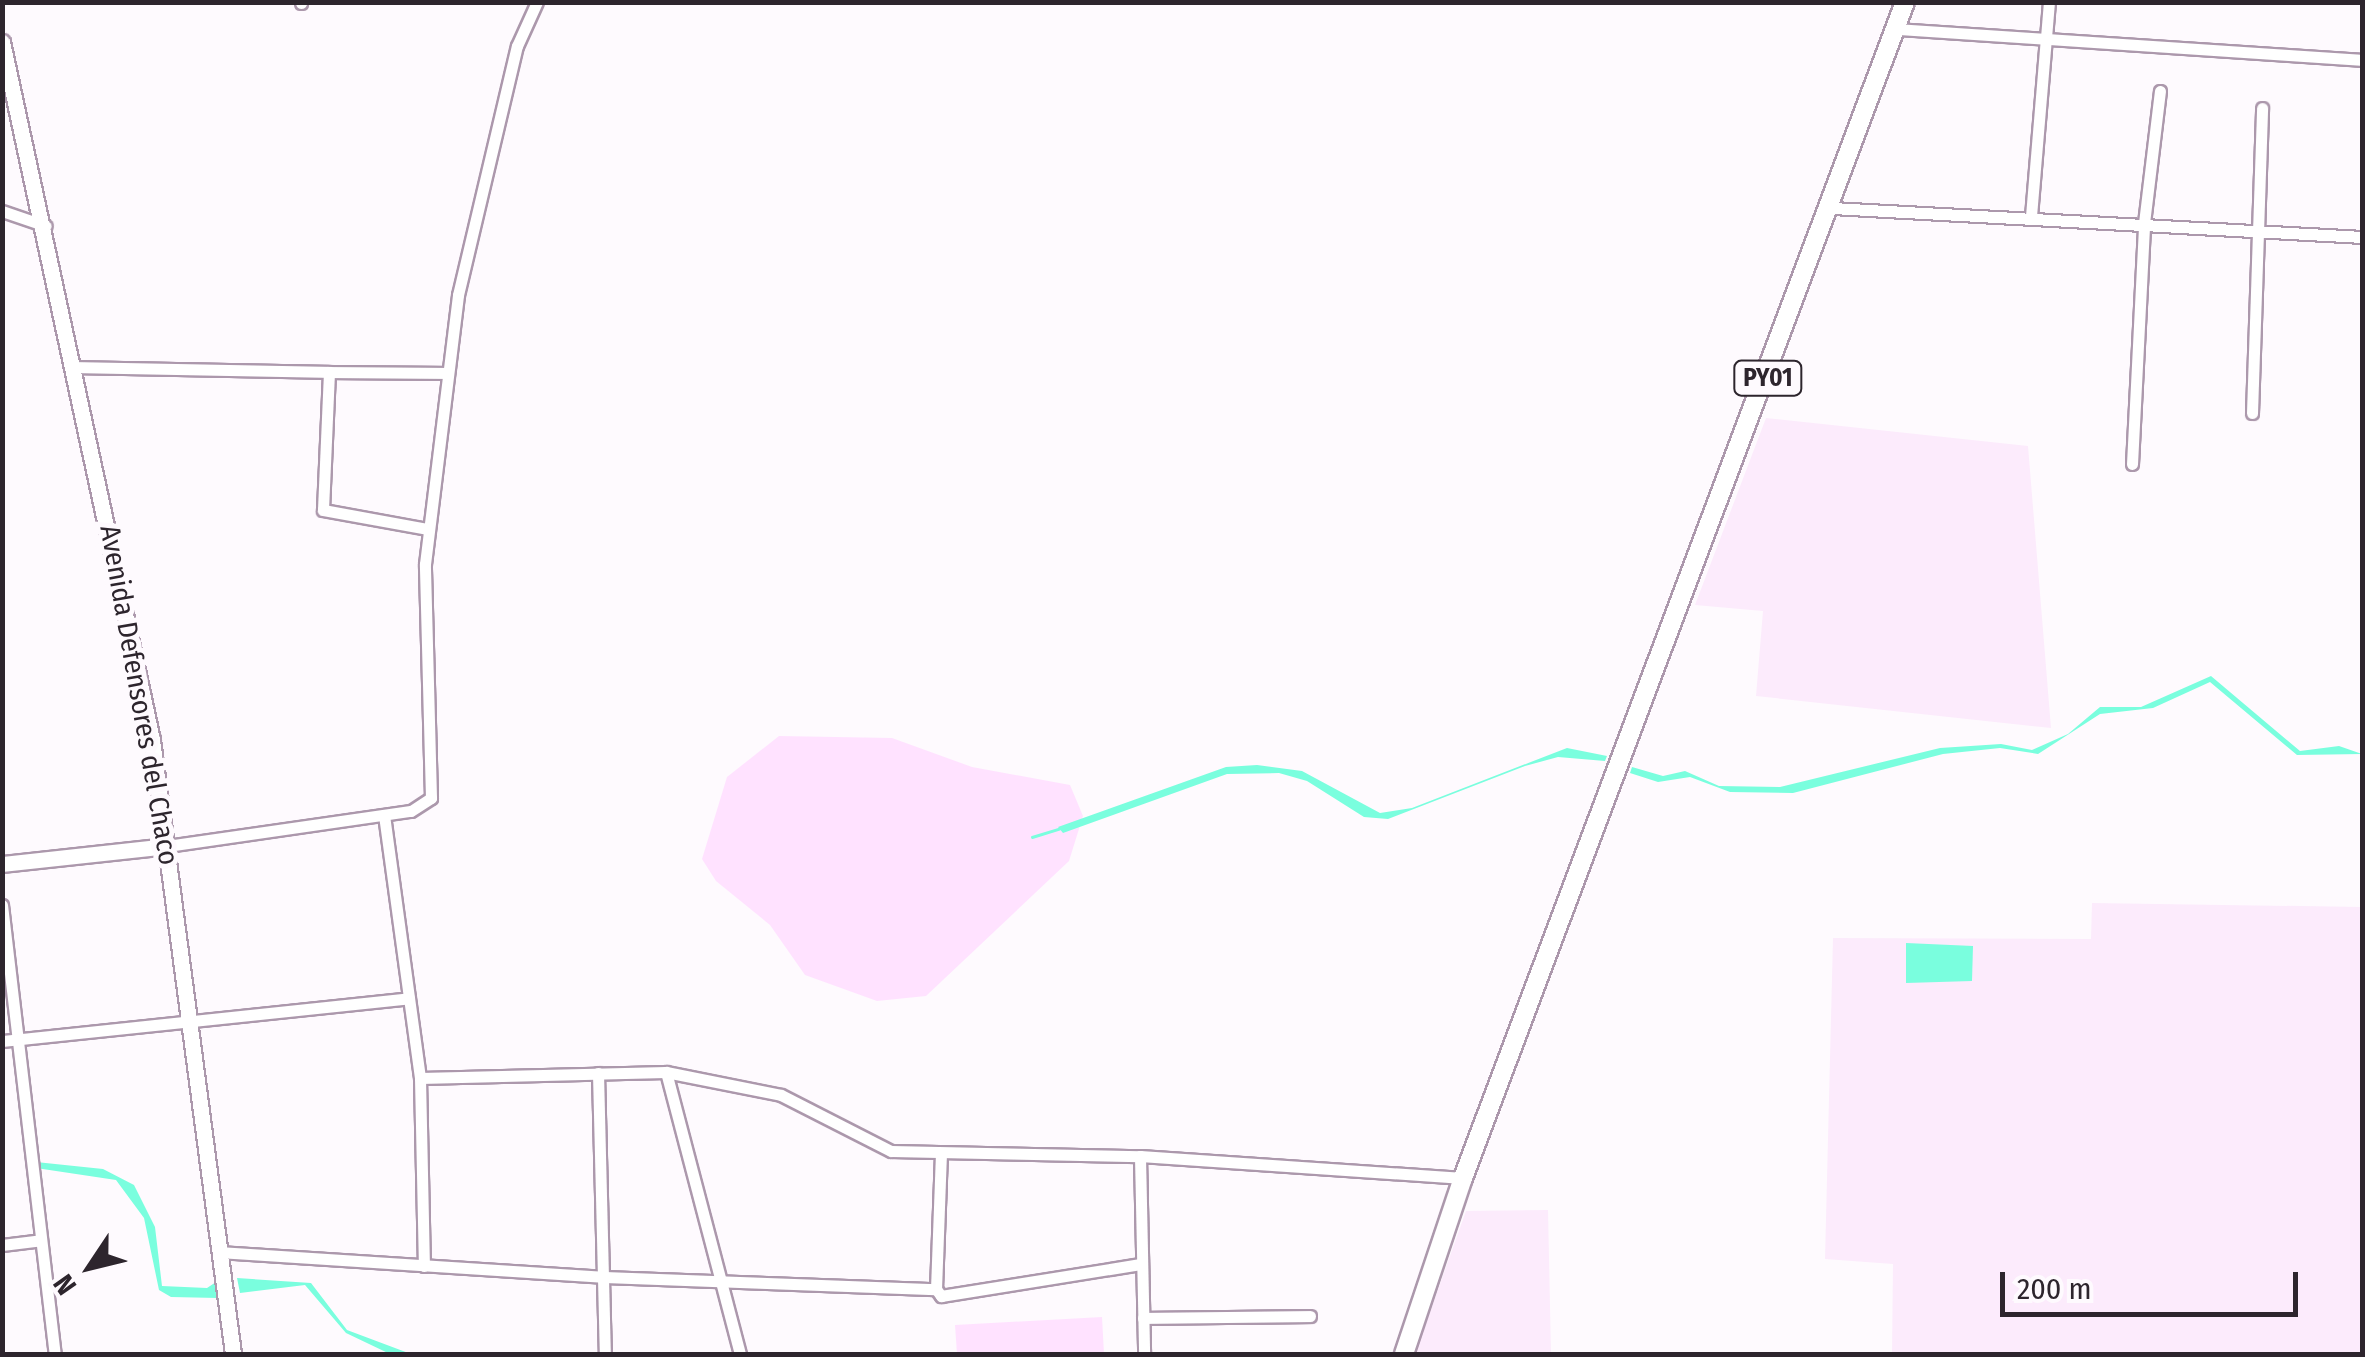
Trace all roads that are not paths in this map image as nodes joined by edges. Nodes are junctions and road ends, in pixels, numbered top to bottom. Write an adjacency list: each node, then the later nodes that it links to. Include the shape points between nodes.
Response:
1 (537, 2): 19 (street, via 517,46 458,296)
2 (1905, 2): 4 (highway, PY01)
3 (2049, 2): 5 (street)
4 (1897, 29): 5 (street); 10 (highway, PY01)
5 (2046, 38): 7 (street); 12 (street)
6 (2, 42): 14 (main road, Avenida Defensores del Chaco)
7 (2362, 60)
8 (2160, 91): 13 (street)
9 (2262, 108): 15 (street)
10 (1832, 208): 12 (street); 36 (highway, PY01)
11 (2, 211): 14 (street)
12 (2030, 216): 13 (street)
13 (2144, 224): 15 (street); 21 (street)
14 (46, 226): 17 (main road, Avenida Defensores del Chaco)
15 (2259, 232): 16 (street); 20 (street)
16 (2362, 237)
17 (76, 366): 18 (street); 24 (main road, Avenida Defensores del Chaco, via 152,740)
18 (330, 372): 19 (street); 22 (street, via 322,510)
19 (448, 373): 22 (street)
20 (2252, 413)
21 (2132, 464)
22 (428, 529): 23 (street, via 434,785 423,807)
23 (384, 815): 24 (street); 27 (street)
24 (166, 846): 25 (main road); 28 (main road, Avenida Defensores del Chaco)
25 (2, 864)
26 (2, 905): 29 (street)
27 (409, 998): 28 (street); 33 (street)
28 (188, 1025): 29 (street); 39 (main road, Avenida Defensores del Chaco)
29 (18, 1040): 30 (street); 37 (street)
30 (2, 1041)
31 (666, 1072): 32 (street); 34 (street, via 781,1095 890,1151); 43 (street)
32 (598, 1073): 33 (street); 42 (street)
33 (420, 1078): 41 (street)
34 (942, 1155): 35 (street); 44 (street)
35 (1140, 1156): 36 (street); 40 (street)
36 (1463, 1178): 45 (highway, PY01)
37 (41, 1240): 38 (street); 48 (street)
38 (2, 1245)
39 (221, 1260): 41 (street); 49 (main road, Avenida Defensores del Chaco)
40 (1140, 1264): 44 (street, via 942,1296); 47 (street)
41 (424, 1266): 42 (street)
42 (604, 1277): 43 (street); 50 (street)
43 (720, 1282): 44 (street); 51 (street)
44 (936, 1288)
45 (1423, 1290): 53 (highway, PY01); 54 (highway, PY01)
46 (1310, 1316): 47 (street)
47 (1143, 1318): 52 (street)
48 (56, 1354)
49 (233, 1354)
50 (605, 1354)
51 (740, 1354)
52 (1144, 1354)
53 (1392, 1354)
54 (1404, 1354)

